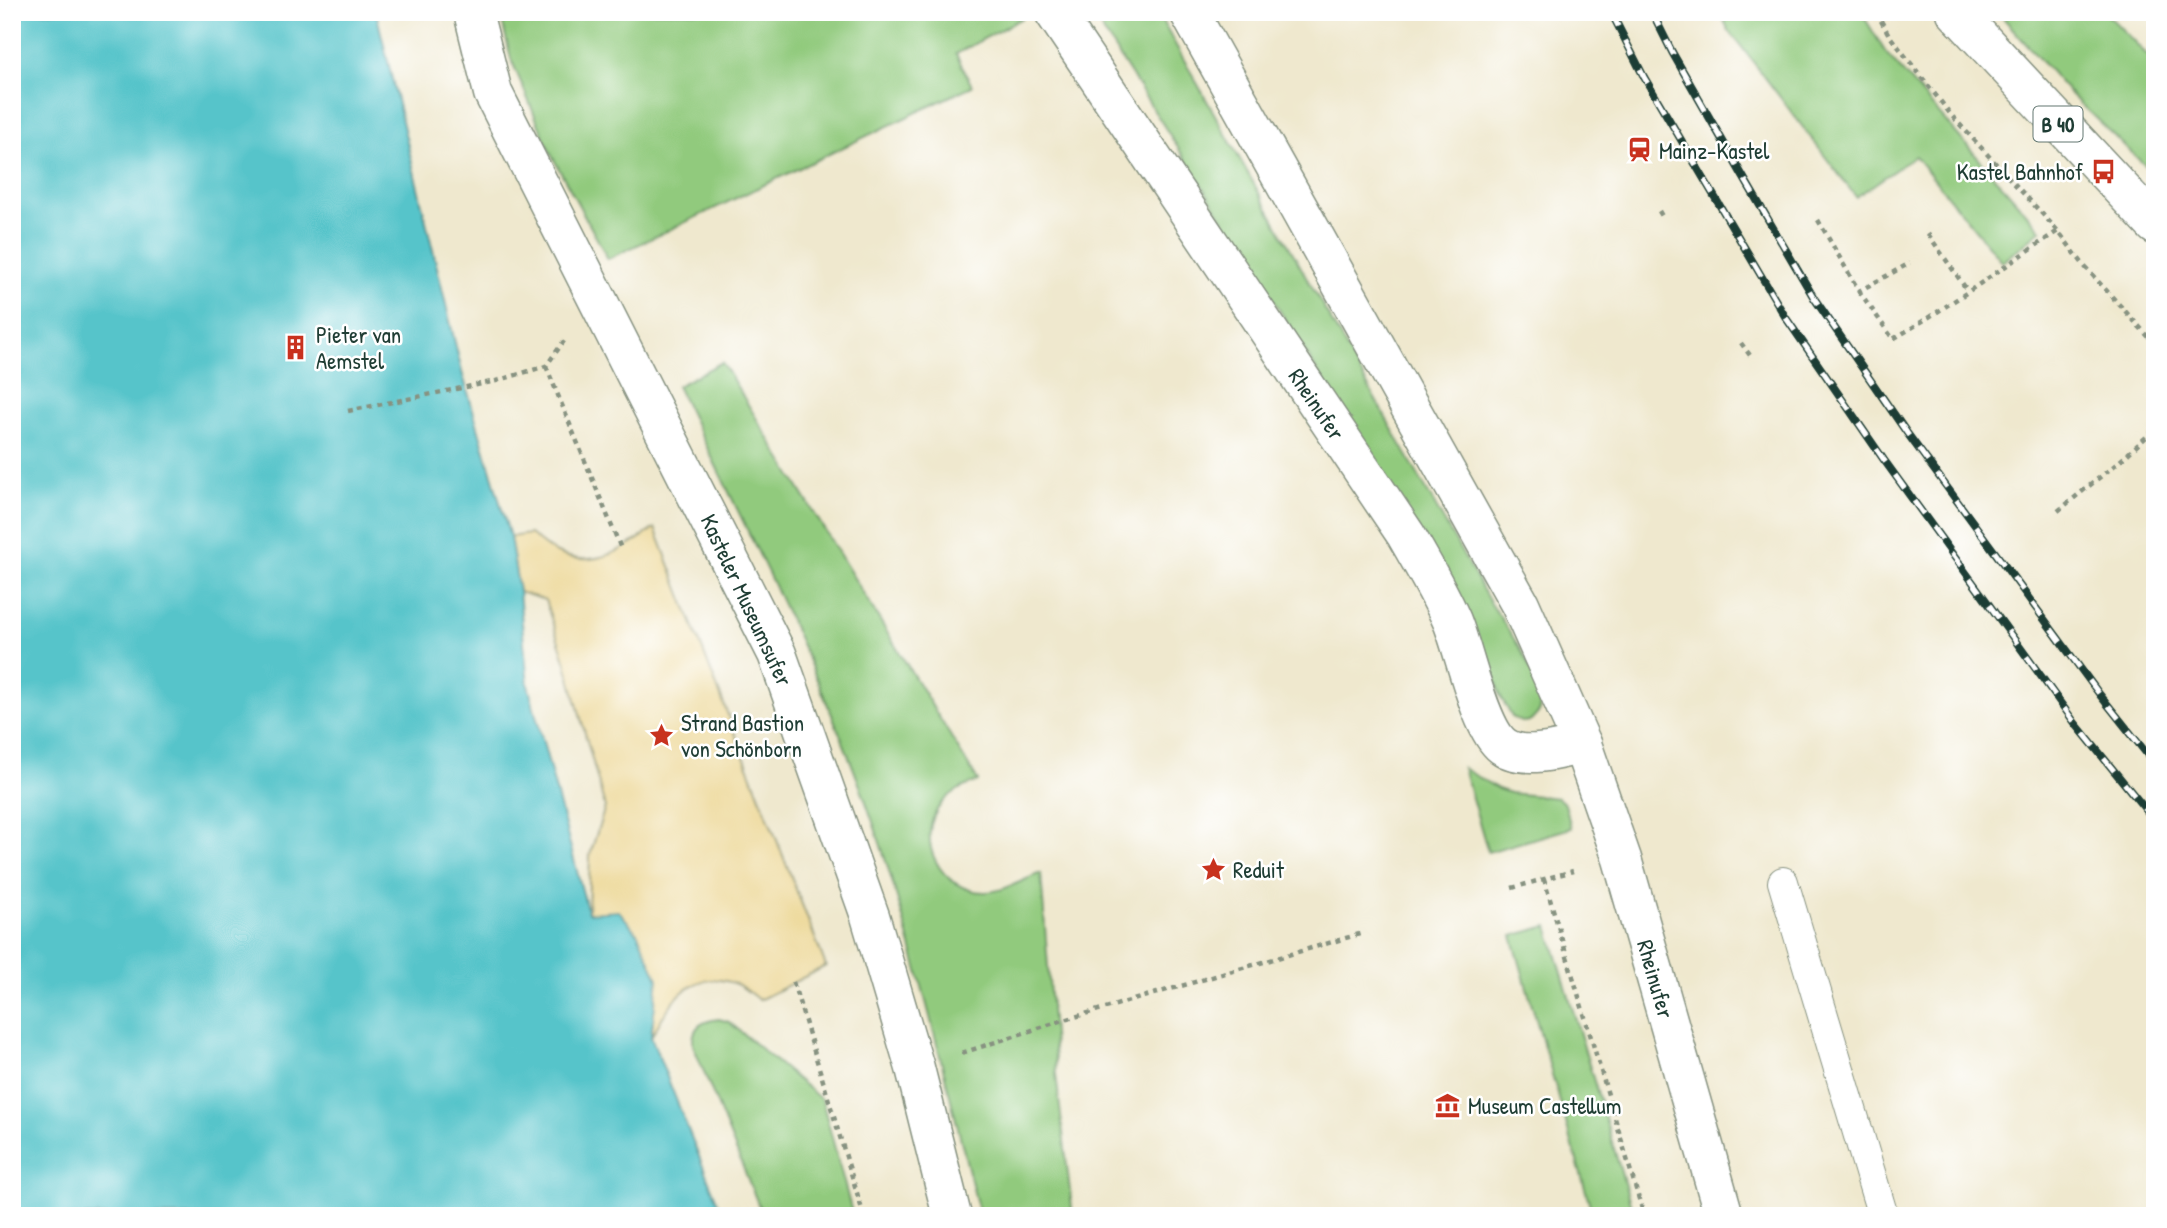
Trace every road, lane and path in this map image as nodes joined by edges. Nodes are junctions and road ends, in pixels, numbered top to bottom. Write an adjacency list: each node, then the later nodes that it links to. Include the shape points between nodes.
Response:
1 (473, 12): 13 (street, Kasteler Museumsufer, via 493,93)
2 (1054, 12): 22 (street, Rheinufer, via 1406,535 1452,621 1487,725 1503,746 1526,753)
3 (1189, 12): 22 (street, Rheinufer, via 1520,604)
4 (1876, 12): 8 (path, via 1952,116)
5 (1956, 12): 7 (street, B 40)
6 (1818, 220): 12 (path)
7 (2155, 225)
8 (2058, 232): 11 (path); 15 (path)
9 (1928, 234): 11 (path)
10 (1910, 263): 12 (path)
11 (1967, 290): 12 (path, via 1893,339)
12 (1859, 291)
13 (596, 294): 17 (path); 29 (street, Kasteler Museumsufer, via 777,654 870,916)
14 (1741, 343): 16 (path)
15 (2155, 344)
16 (1752, 358)
17 (546, 366): 18 (path, via 496,381); 21 (path)
18 (348, 411)
19 (2155, 429): 20 (path)
20 (2059, 511)
21 (622, 551)
22 (1582, 744): 23 (street, Rheinufer)
23 (1622, 859): 24 (path); 33 (street, Rheinufer)
24 (1544, 878): 26 (path); 32 (path)
25 (1783, 881): 34 (lane)
26 (1512, 888)
27 (1363, 933): 29 (path)
28 (793, 982): 30 (path)
29 (915, 1068): 31 (street, Kasteler Museumsufer)
30 (864, 1216)
31 (952, 1216)
32 (1644, 1216)
33 (1724, 1216)
34 (1883, 1216)

